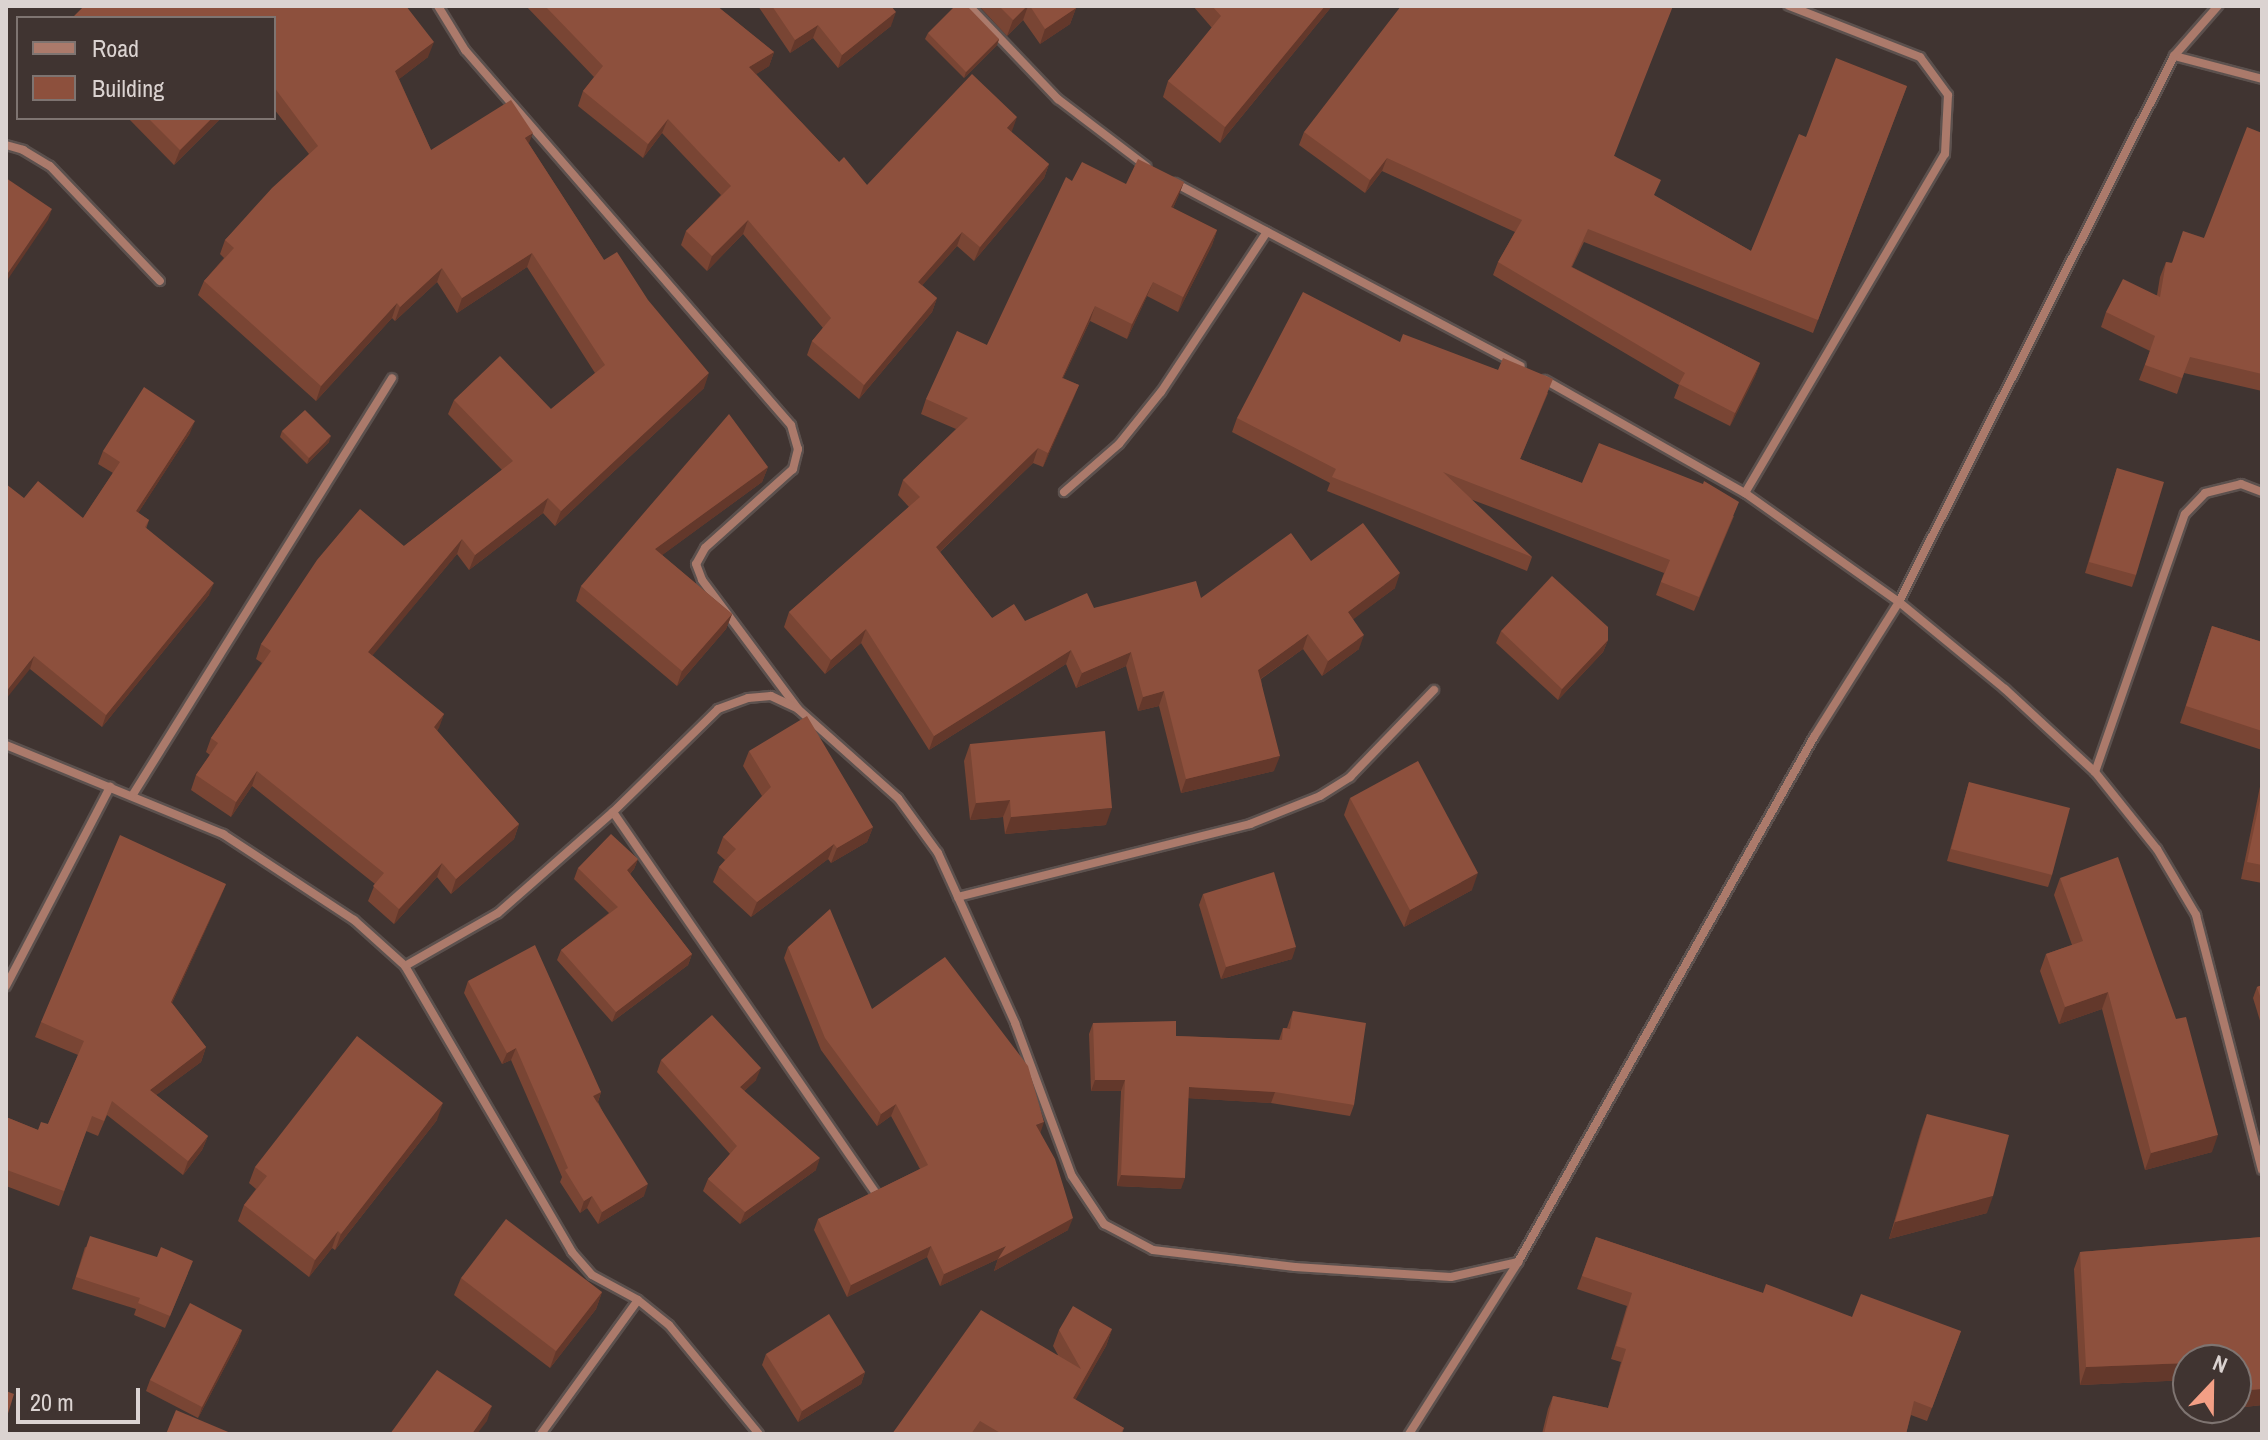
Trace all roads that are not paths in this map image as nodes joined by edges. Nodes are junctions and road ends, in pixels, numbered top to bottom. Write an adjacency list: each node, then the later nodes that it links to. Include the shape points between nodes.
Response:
1 (438, 6): 18 (street, via 465,50 791,425 798,449 793,469 705,548 696,564 702,580)
2 (969, 6): 8 (street, via 1058,99)
3 (1789, 6): 15 (street, via 1920,57 1948,95 1945,154)
4 (2218, 6): 5 (street)
5 (2174, 56): 6 (street); 16 (street)
6 (2262, 79)
7 (6, 145): 11 (street, via 50,166)
8 (1154, 172)
9 (1168, 179): 10 (street)
10 (1267, 232): 13 (street, via 1161,392 1119,444); 15 (street)
11 (160, 281)
12 (392, 378): 22 (street)
13 (1064, 492)
14 (2262, 492): 20 (street, via 2241,484 2205,493 2185,514)
15 (1745, 493): 16 (street)
16 (1899, 602): 20 (street); 29 (street, via 1814,737)
17 (1434, 690): 24 (street, via 1350,777 1320,796 1250,824)
18 (798, 709): 23 (street, via 771,696 718,709); 24 (street, via 898,798 938,853)
19 (6, 745): 21 (street)
20 (2095, 772): 27 (street, via 2157,849 2196,915)
21 (110, 787): 22 (street); 26 (street)
22 (132, 796): 25 (street, via 223,834 354,920)
23 (613, 812): 25 (street, via 498,913); 28 (street)
24 (958, 897): 29 (street, via 1015,1023 1072,1176 1104,1224 1153,1250 1295,1267 1451,1277)
25 (405, 966): 30 (street, via 572,1252 592,1275)
26 (6, 986)
27 (2262, 1170)
28 (876, 1193)
29 (1518, 1262): 33 (street)
30 (638, 1300): 31 (street); 32 (street, via 669,1325)
31 (541, 1434)
32 (759, 1434)
33 (1409, 1434)

